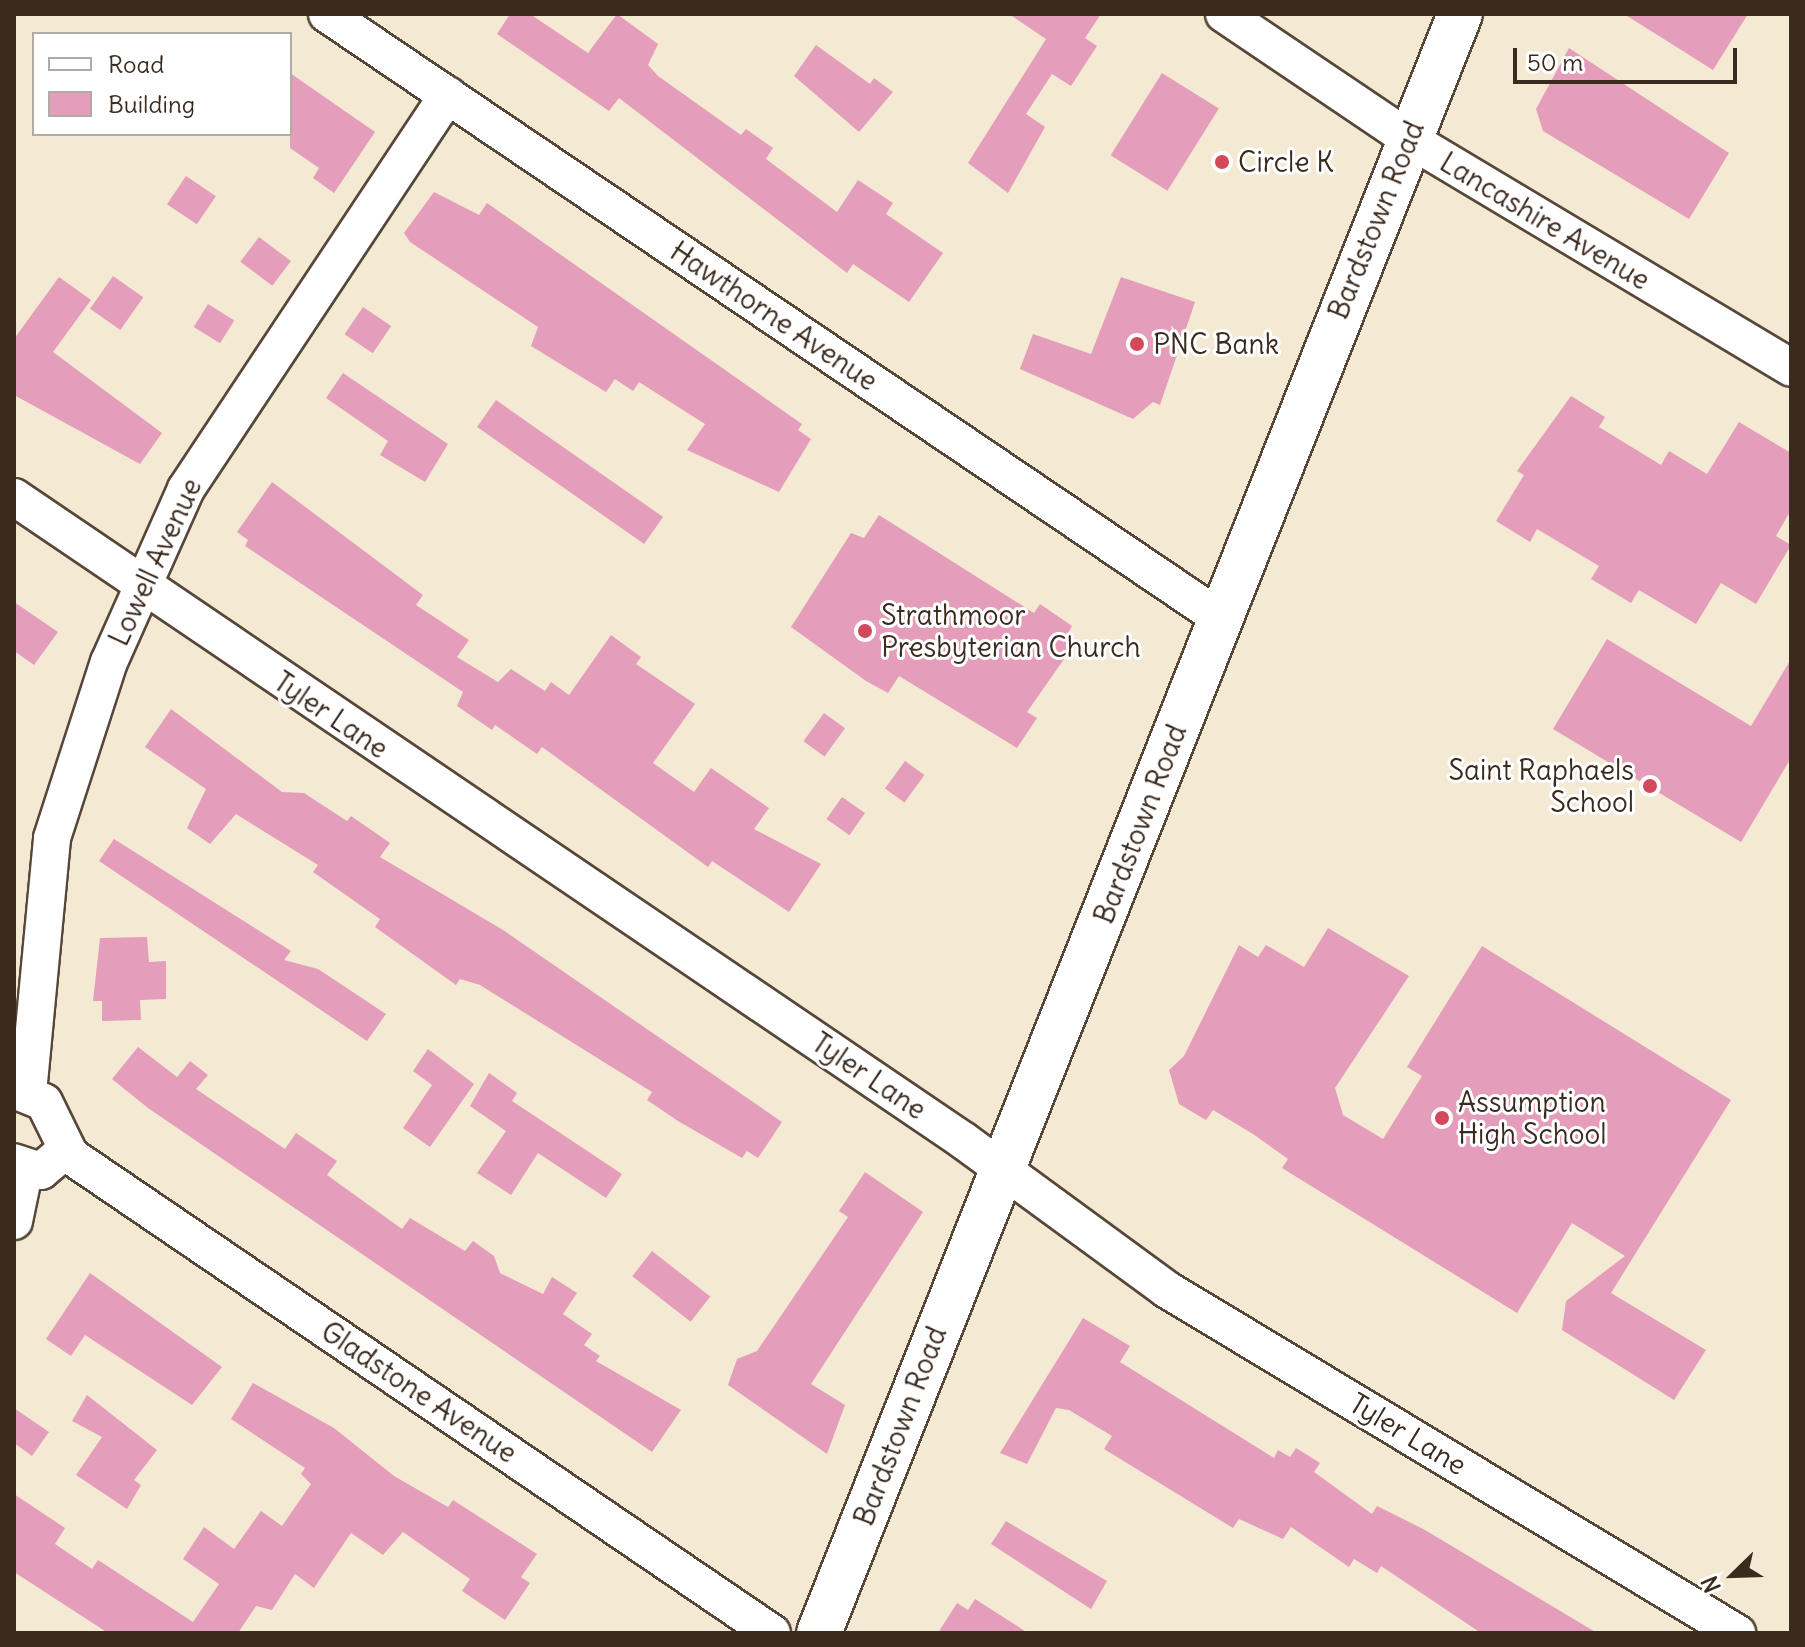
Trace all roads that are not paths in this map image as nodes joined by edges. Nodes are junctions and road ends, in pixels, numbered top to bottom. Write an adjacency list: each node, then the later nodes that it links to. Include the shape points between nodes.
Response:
1 (327, 14): 4 (street, Hawthorne Avenue)
2 (1224, 14): 5 (street, Lancashire Avenue)
3 (1460, 14): 5 (main road, Bardstown Road)
4 (448, 95): 8 (street, Lowell Avenue, via 253,380 186,489); 9 (street, Hawthorne Avenue)
5 (1409, 139): 6 (street, Lancashire Avenue); 9 (main road, Bardstown Road)
6 (1791, 368)
7 (14, 497): 8 (street, Tyler Lane)
8 (140, 587): 10 (street, Lowell Avenue, via 68,774 52,838); 13 (street, Tyler Lane)
9 (1220, 618): 13 (main road, Bardstown Road)
10 (21, 1092): 11 (street, via 57,1117)
11 (65, 1152): 12 (street, via 51,1168); 15 (street, Gladstone Avenue)
12 (20, 1165): 14 (street)
13 (1002, 1170): 16 (main road, Bardstown Road); 17 (street, Tyler Lane, via 1166,1289)
14 (14, 1221)
15 (772, 1633)
16 (819, 1633)
17 (1737, 1633)

